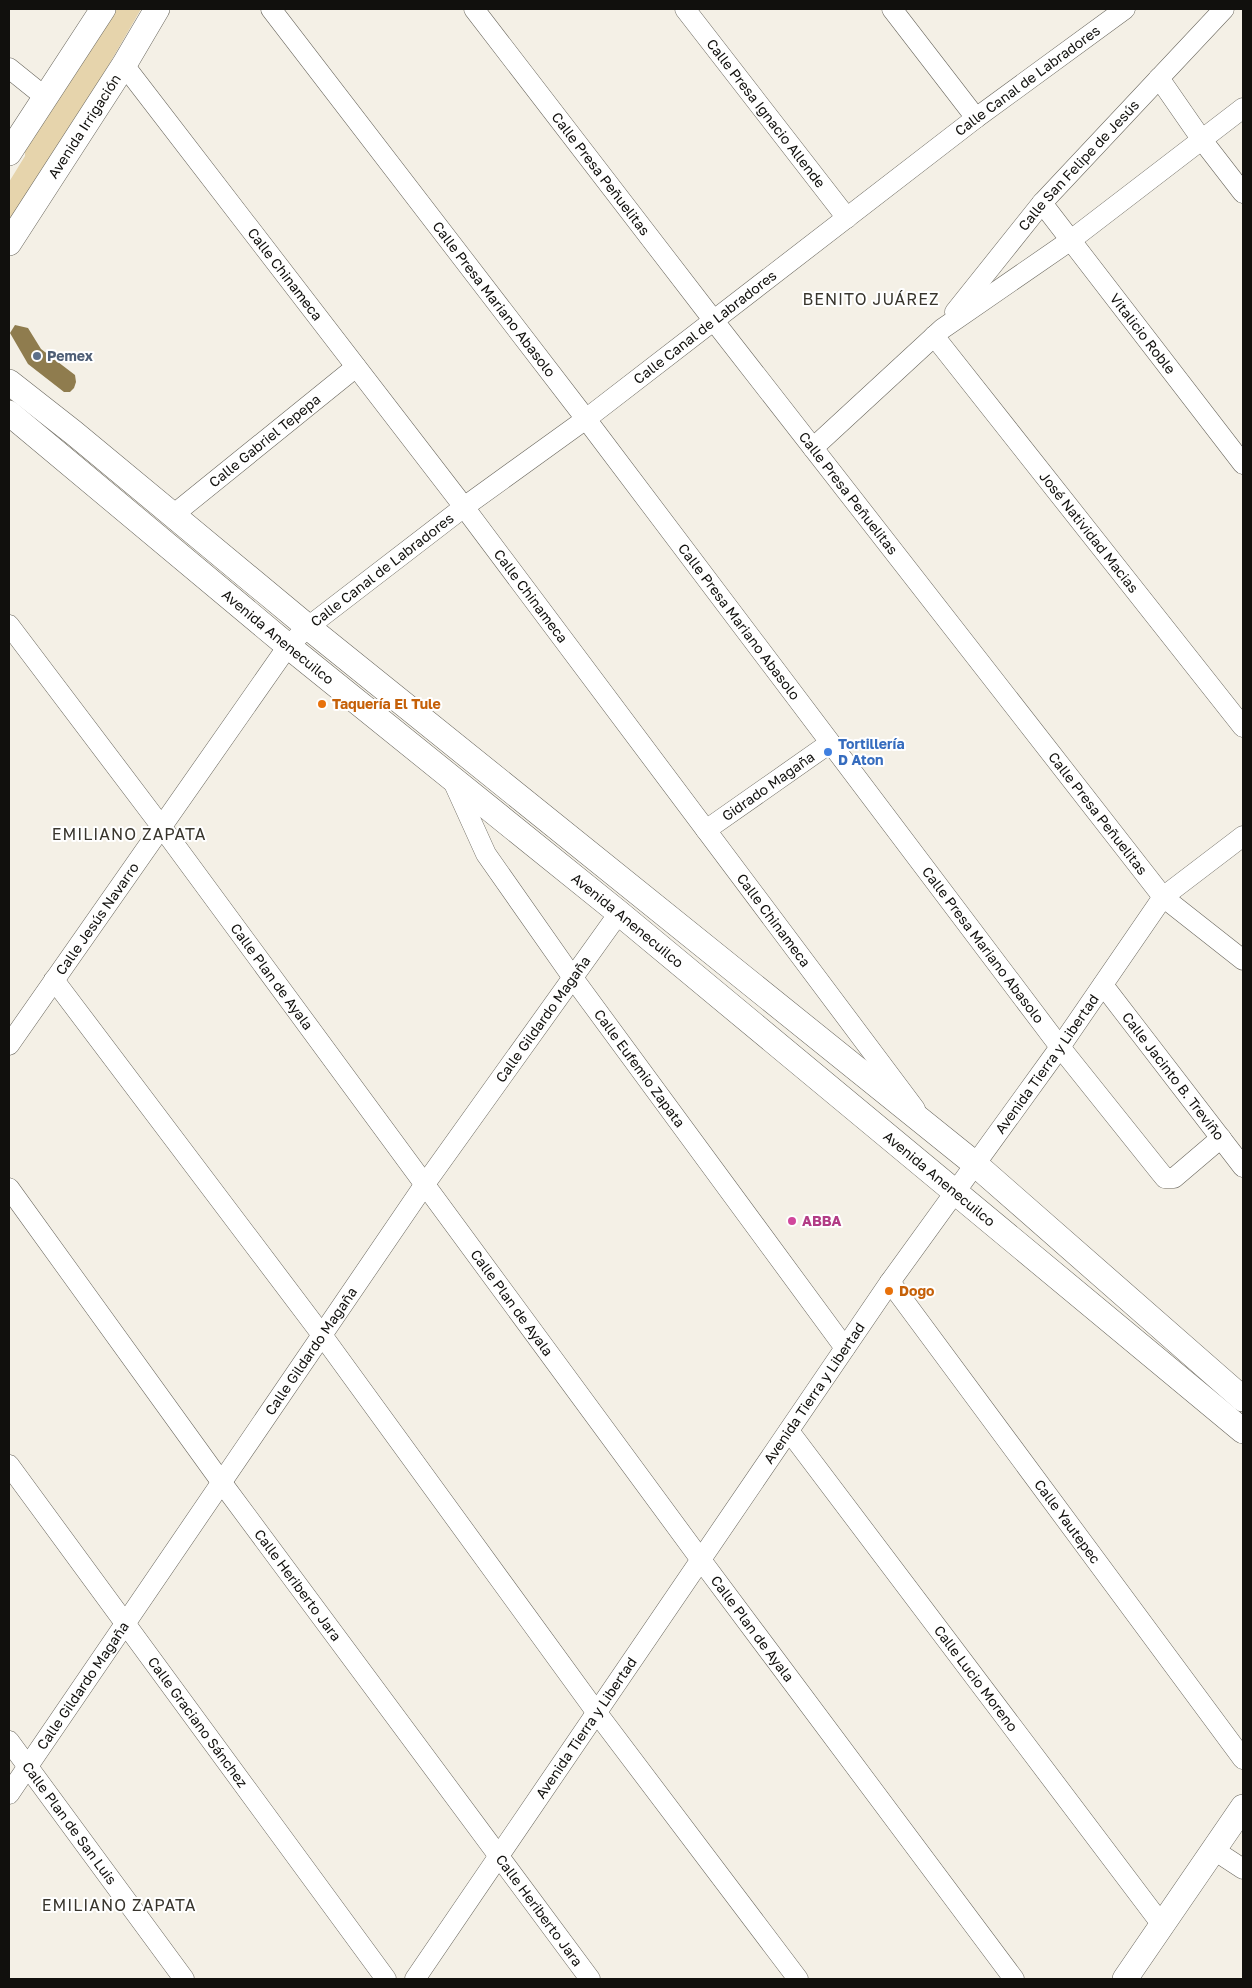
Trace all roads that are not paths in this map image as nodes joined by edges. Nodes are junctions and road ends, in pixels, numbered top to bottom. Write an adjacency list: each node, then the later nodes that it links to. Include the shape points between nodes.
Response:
1 (102, 9): 12 (main road)
2 (157, 9): 9 (main road, Avenida Irrigación)
3 (271, 9): 27 (street, Calle Presa Mariano Abasolo)
4 (474, 9): 22 (street, Calle Presa Peñuelitas)
5 (685, 9): 19 (street, Calle Presa Ignacio Allende)
6 (892, 9): 14 (street)
7 (1224, 9): 11 (street, Calle San Felipe de Jesús)
8 (1114, 12): 14 (street, Calle Canal de Labradores)
9 (124, 65): 21 (main road, Avenida Irrigación); 24 (street, Calle Chinameca)
10 (9, 68): 12 (street)
11 (1159, 78): 15 (street); 18 (street, Calle San Felipe de Jesús)
12 (45, 98): 16 (main road)
13 (1243, 108): 15 (street, Calle San Felipe de Jesús)
14 (976, 118): 19 (street, Calle Canal de Labradores)
15 (1202, 140): 17 (street); 20 (street, Calle San Felipe de Jesús)
16 (9, 153)
17 (1243, 193)
18 (1042, 203): 20 (street, Vitalicio Roble); 23 (street, Calle San Felipe de Jesús)
19 (847, 218): 22 (street, Calle Canal de Labradores)
20 (1070, 240): 23 (street, Calle San Felipe de Jesús); 29 (street, Vitalicio Roble)
21 (9, 243)
22 (714, 321): 27 (street, Calle Canal de Labradores); 28 (street, Calle Presa Peñuelitas)
23 (938, 333): 28 (street, Calle San Felipe de Jesús); 35 (street, José Natividad Macias)
24 (356, 367): 30 (street, Calle Chinameca); 31 (street, Calle Gabriel Tepepa)
25 (9, 382): 31 (main road, Avenida Anenecuilco)
26 (9, 413): 34 (main road, Avenida Anenecuilco)
27 (586, 419): 30 (street, Calle Canal de Labradores); 36 (street, Calle Presa Mariano Abasolo)
28 (813, 448): 41 (street, Calle Presa Peñuelitas)
29 (1243, 464)
30 (464, 507): 33 (street, Calle Canal de Labradores); 39 (street, Calle Chinameca)
31 (173, 516): 33 (main road, Avenida Anenecuilco)
32 (9, 625): 38 (street, Calle Plan de Ayala)
33 (308, 627): 34 (street, Calle Canal de Labradores); 49 (main road, Avenida Anenecuilco)
34 (288, 646): 37 (main road, Avenida Anenecuilco); 38 (street, Calle Jesús Navarro)
35 (1243, 727)
36 (830, 743): 39 (street, Gidrado Magaña); 48 (street, Calle Presa Mariano Abasolo)
37 (452, 778): 42 (main road, Avenida Anenecuilco); 44 (street, Calle Eufemio Zapata, via 486,854)
38 (161, 826): 45 (street, Calle Jesús Navarro); 53 (street, Calle Plan de Ayala)
39 (706, 830): 49 (street, Calle Chinameca)
40 (1243, 836): 41 (street, Avenida Tierra y Libertad)
41 (1164, 897): 43 (street, Calle Presa Peñuelitas); 46 (street, Avenida Tierra y Libertad)
42 (619, 913): 44 (street, Calle Gildardo Magaña); 55 (main road, Avenida Anenecuilco)
43 (1243, 960)
44 (573, 978): 53 (street, Calle Gildardo Magaña); 58 (street, Calle Eufemio Zapata)
45 (54, 980): 47 (street, Calle Jesús Navarro); 57 (street)
46 (1103, 985): 48 (street, Avenida Tierra y Libertad); 50 (street, Calle Jacinto B. Treviño)
47 (9, 1045)
48 (1060, 1047): 50 (street, Calle Presa Mariano Abasolo, via 1165,1178 1174,1178); 51 (street, Avenida Tierra y Libertad)
49 (932, 1130): 51 (main road, Avenida Anenecuilco)
50 (1221, 1138): 52 (street, Calle Jacinto B. Treviño)
51 (975, 1164): 55 (street, Avenida Tierra y Libertad); 59 (main road, Avenida Anenecuilco)
52 (1243, 1167)
53 (425, 1184): 57 (street, Calle Gildardo Magaña); 64 (street, Calle Plan de Ayala)
54 (9, 1188): 63 (street, Calle Heriberto Jara)
55 (955, 1191): 56 (street, Avenida Tierra y Libertad); 61 (main road, Avenida Anenecuilco)
56 (890, 1282): 58 (street, Avenida Tierra y Libertad); 68 (street, Calle Yautepec)
57 (322, 1335): 63 (street, Calle Gildardo Magaña); 66 (street)
58 (845, 1348): 60 (street, Avenida Tierra y Libertad)
59 (1243, 1399)
60 (789, 1431): 64 (street, Avenida Tierra y Libertad); 75 (street, Calle Lucio Moreno)
61 (1243, 1431)
62 (9, 1465): 65 (street, Calle Graciano Sánchez)
63 (222, 1483): 65 (street, Calle Gildardo Magaña); 73 (street, Calle Heriberto Jara)
64 (701, 1560): 66 (street, Avenida Tierra y Libertad); 81 (street, Calle Plan de Ayala)
65 (126, 1623): 69 (street, Calle Gildardo Magaña); 77 (street, Calle Graciano Sánchez)
66 (597, 1713): 73 (street, Avenida Tierra y Libertad); 80 (street)
67 (9, 1741): 69 (street, Calle Plan de San Luis)
68 (1243, 1759)
69 (28, 1766): 70 (street, Calle Gildardo Magaña); 76 (street, Calle Plan de San Luis)
70 (9, 1794)
71 (1243, 1807): 72 (main road)
72 (1214, 1850): 74 (street); 75 (main road)
73 (500, 1855): 78 (street, Avenida Tierra y Libertad); 79 (street, Calle Heriberto Jara)
74 (1243, 1869)
75 (1162, 1925): 82 (main road)
76 (184, 1979)
77 (386, 1979)
78 (415, 1979)
79 (590, 1979)
80 (798, 1979)
81 (1014, 1979)
82 (1125, 1979)

